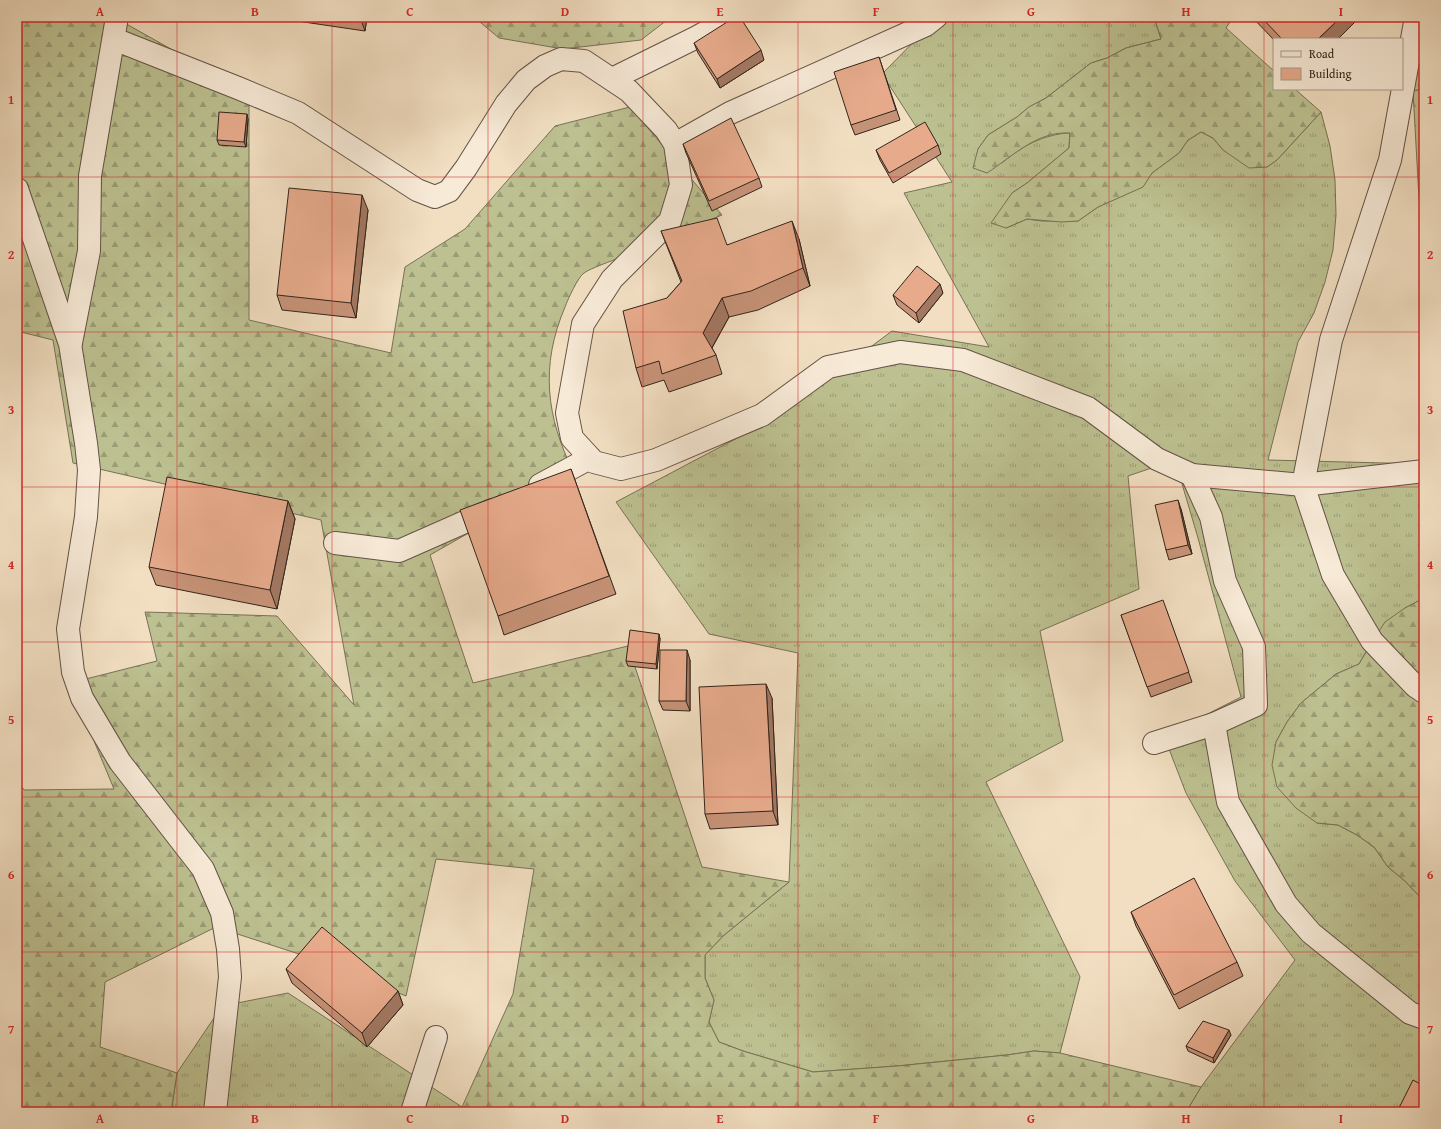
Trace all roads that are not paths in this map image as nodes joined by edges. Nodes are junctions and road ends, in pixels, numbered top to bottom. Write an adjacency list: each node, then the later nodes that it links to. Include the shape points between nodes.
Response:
1 (117, 17): 5 (street)
2 (733, 17): 6 (street)
3 (936, 17): 9 (street, via 926,25 730,113)
4 (1416, 17): 7 (street)
5 (114, 39): 6 (street, via 298,113 417,190 435,197 449,191 506,104 526,80 545,66 561,59 584,61); 11 (street, via 90,176 89,251)
6 (612, 79): 9 (street, via 629,91 666,130)
7 (1403, 88)
8 (1403, 90): 15 (street, via 1390,160 1331,340)
9 (675, 144): 12 (street, via 681,185 670,221 612,279 583,324 567,413 572,438)
10 (17, 189): 11 (street)
11 (70, 344): 22 (street, via 89,470 86,517 68,629 73,672 82,698 120,762 203,869 222,913 230,978)
12 (590, 458): 14 (street, via 594,462 621,469 656,460 762,415 828,367 900,352 963,360 1088,408 1157,459); 16 (street, via 517,498 399,551)
13 (1424, 471): 15 (street)
14 (1192, 475): 15 (street); 18 (street, via 1211,517 1225,581 1254,647 1256,705)
15 (1303, 485): 17 (street, via 1334,575 1372,641 1415,686)
16 (335, 543)
17 (1424, 692)
18 (1214, 724): 19 (street); 20 (street, via 1228,802 1286,904 1311,933 1410,1013)
19 (1154, 743)
20 (1424, 1018)
21 (436, 1037): 23 (street)
22 (215, 1112)
23 (412, 1112)

